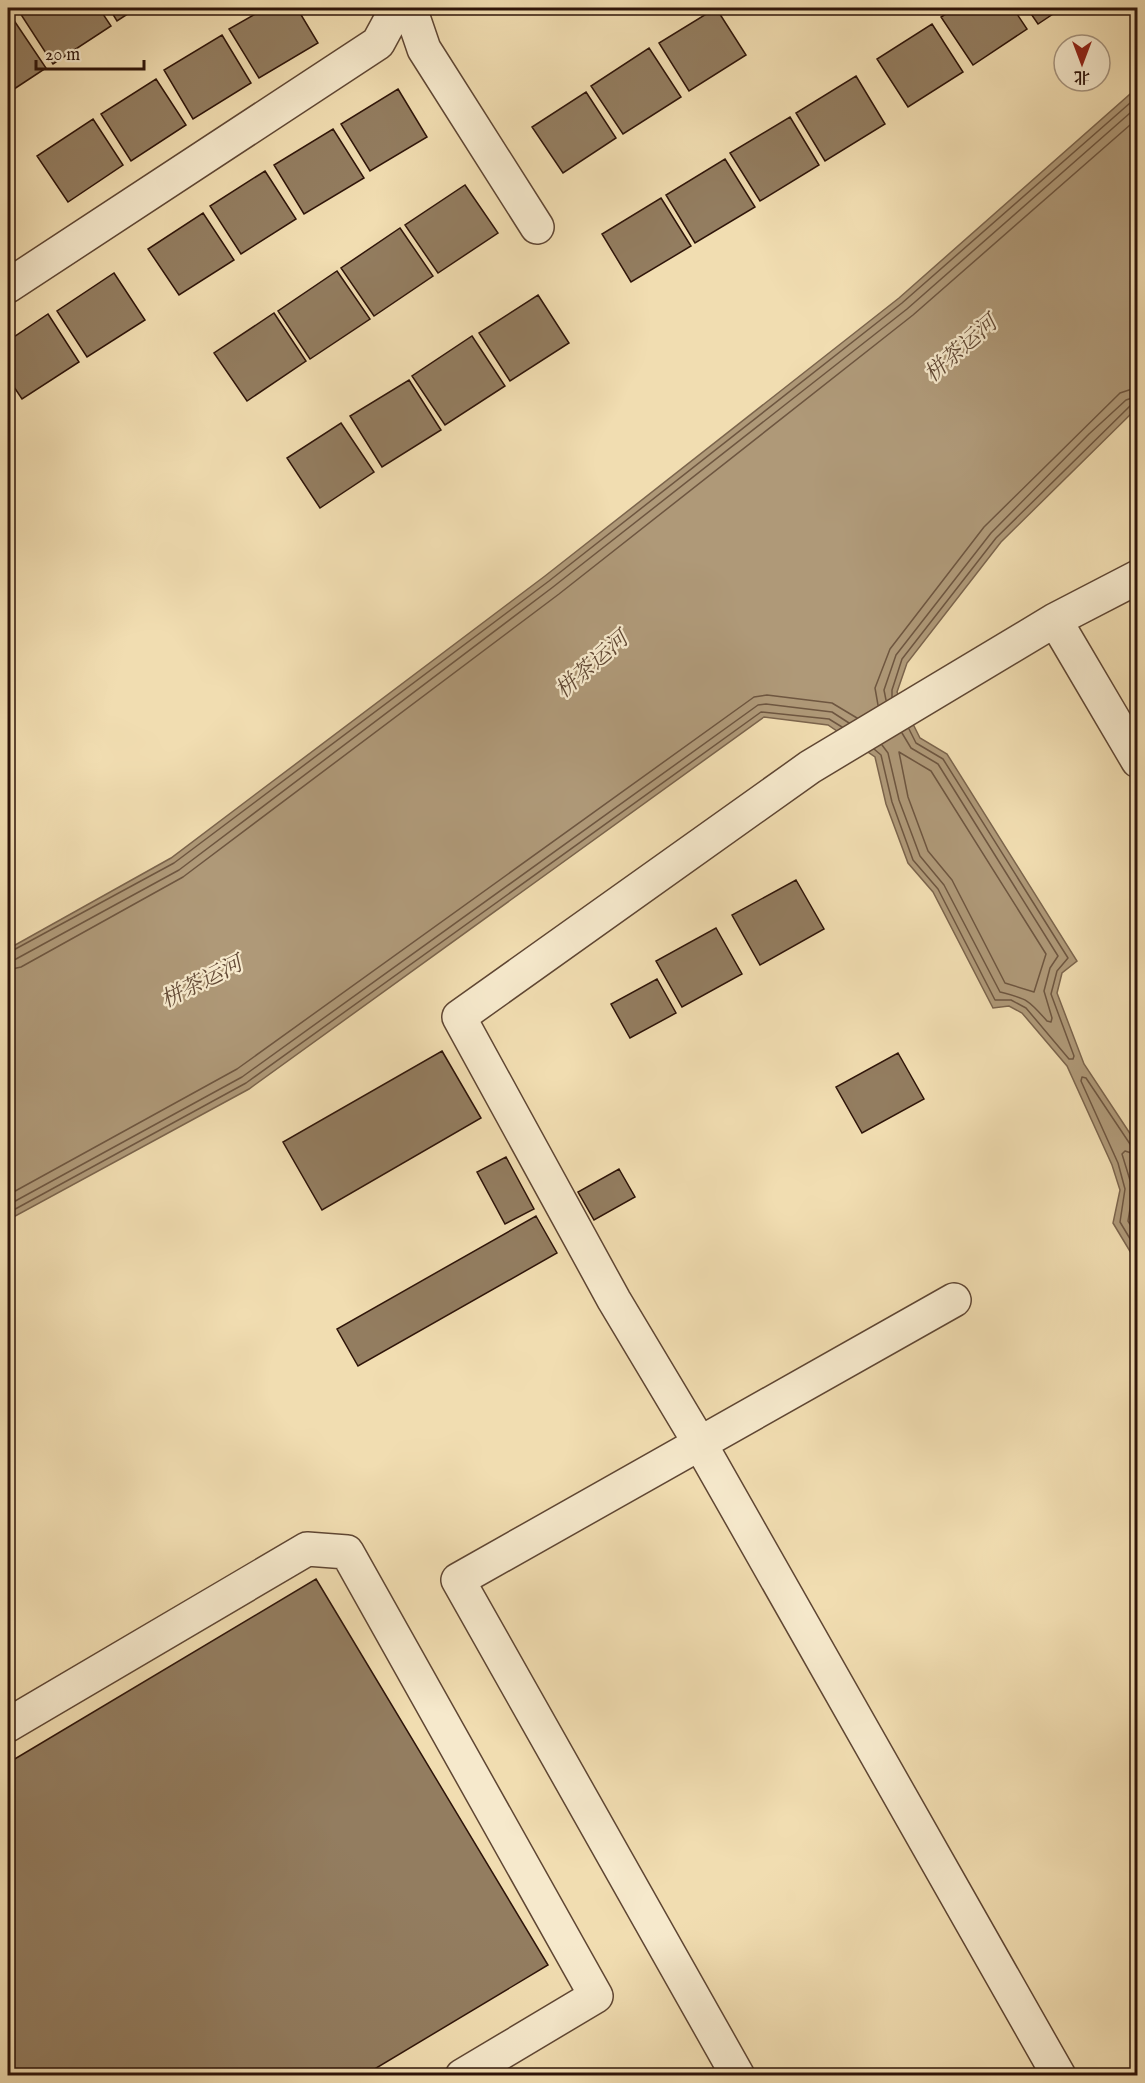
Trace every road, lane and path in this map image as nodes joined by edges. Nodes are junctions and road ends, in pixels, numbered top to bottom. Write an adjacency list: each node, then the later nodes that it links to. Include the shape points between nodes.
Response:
1 (397, 8): 4 (street, via 378,43)
2 (410, 8): 3 (street, via 424,49)
3 (537, 227)
4 (8, 286)
5 (1137, 577): 6 (street)
6 (1055, 620): 7 (street); 9 (street, via 810,767 459,1017 614,1300)
7 (1137, 761)
8 (954, 1300): 9 (street)
9 (699, 1442): 12 (street, via 458,1580); 13 (street)
10 (8, 1725): 11 (street, via 306,1549 346,1552 596,1996)
11 (462, 2076)
12 (738, 2076)
13 (1059, 2076)

